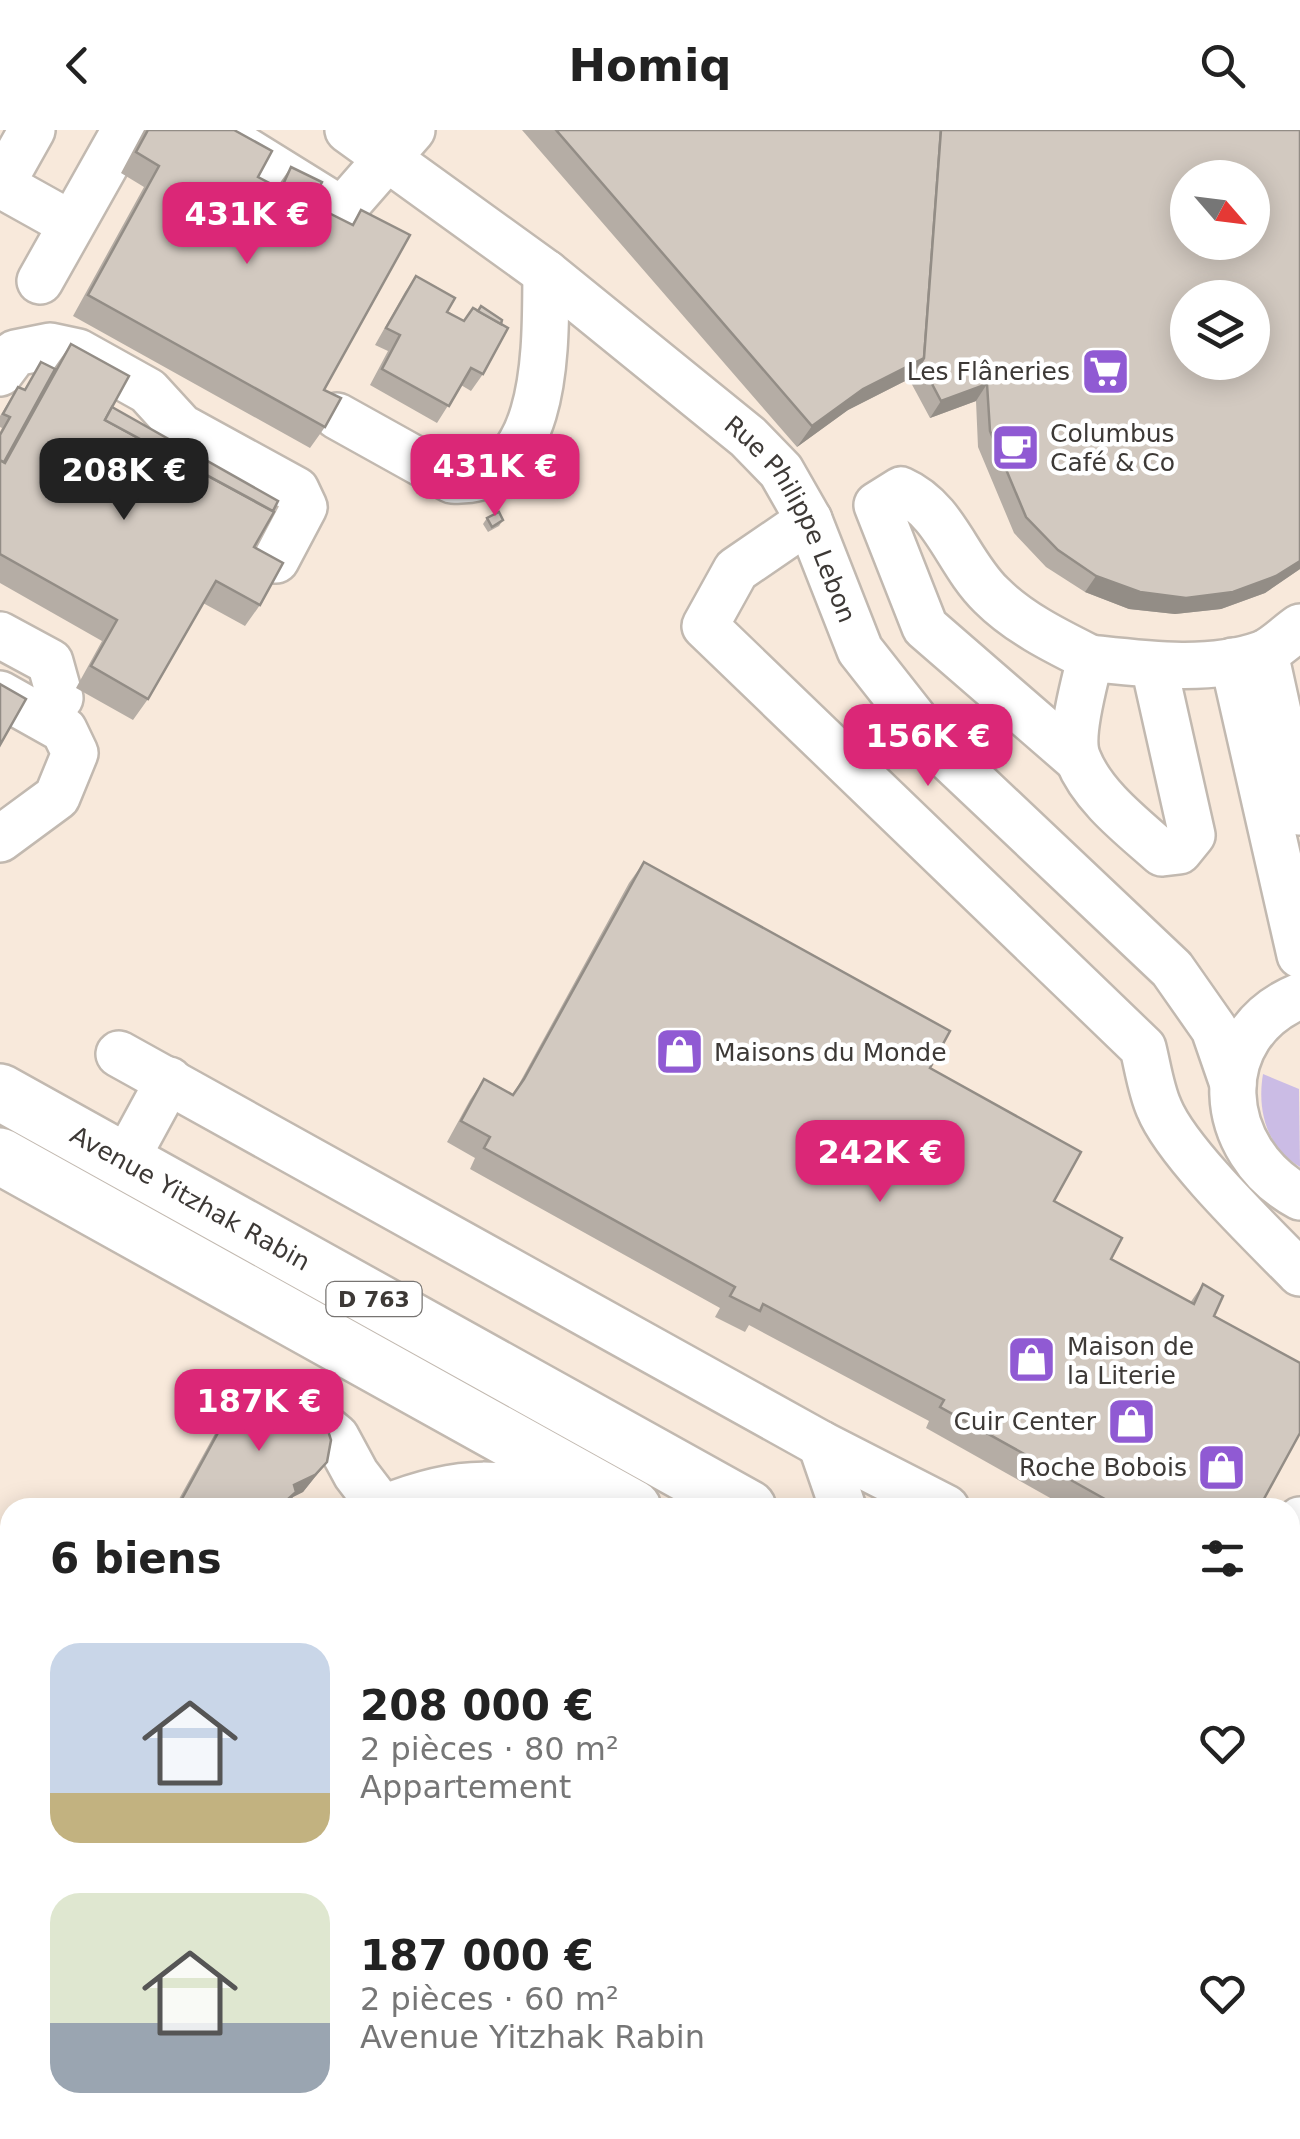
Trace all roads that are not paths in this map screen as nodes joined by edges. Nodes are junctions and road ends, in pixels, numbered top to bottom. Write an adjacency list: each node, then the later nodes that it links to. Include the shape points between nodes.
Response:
1 (32, 130): 6 (street)
2 (125, 130): 7 (street)
3 (213, 130): 5 (street, via 342,210)
4 (348, 130): 5 (street, Rue Philippe Lebon)
5 (400, 144): 8 (street, Rue Philippe Lebon)
6 (0, 186): 7 (street)
7 (72, 224): 9 (street)
8 (546, 273): 11 (street, via 536,412 497,468 472,481 452,480); 13 (street, Rue Philippe Lebon, via 748,438 781,471)
9 (40, 282)
10 (0, 374): 14 (street, via 15,354 50,346 78,352 148,391 181,426 296,490 304,507)
11 (337, 416)
12 (877, 505): 13 (street); 17 (street, via 902,490 924,500 990,595 1047,637); 21 (street, via 926,628)
13 (812, 527): 22 (street, Rue Philippe Lebon, via 860,650); 24 (street, via 736,570 704,626)
14 (276, 560)
15 (0, 635): 20 (street, via 50,662)
16 (1266, 647): 18 (street); 23 (street); 26 (street)
17 (1090, 658): 18 (street); 21 (street)
18 (1154, 666): 21 (street, via 1192,835 1179,851 1162,853 1111,807)
19 (0, 694): 25 (street, via 64,730 74,753 57,797)
20 (60, 698)
21 (1076, 758)
22 (968, 776): 24 (street); 27 (street, Rue Philippe Lebon)
23 (1300, 812)
24 (914, 826): 36 (street, via 1143,1048 1159,1110)
25 (0, 839)
26 (1300, 955)
27 (1172, 969): 28 (street, Rue Philippe Lebon); 31 (street, Rue Philippe Lebon, via 1214,1029)
28 (1286, 1005): 31 (street, via 1240,1058)
29 (119, 1054): 30 (street)
30 (169, 1080): 34 (street); 39 (street)
31 (1233, 1084): 35 (street, Rue Philippe Lebon, via 1241,1140 1256,1164)
32 (0, 1092): 34 (main road, Avenue Yitzhak Rabin / D 763)
33 (0, 1156): 43 (main road, D 763)
34 (125, 1160): 44 (main road, Avenue Yitzhak Rabin / D 763)
35 (1288, 1190): 36 (street)
36 (1242, 1214): 37 (street)
37 (1300, 1273)
38 (300, 1407): 40 (street, via 336,1437)
39 (820, 1444): 45 (street); 46 (street)
40 (375, 1498)
41 (409, 1498): 42 (street, via 493,1484)
42 (555, 1498)
43 (615, 1498)
44 (730, 1498)
45 (839, 1498)
46 (926, 1498)

